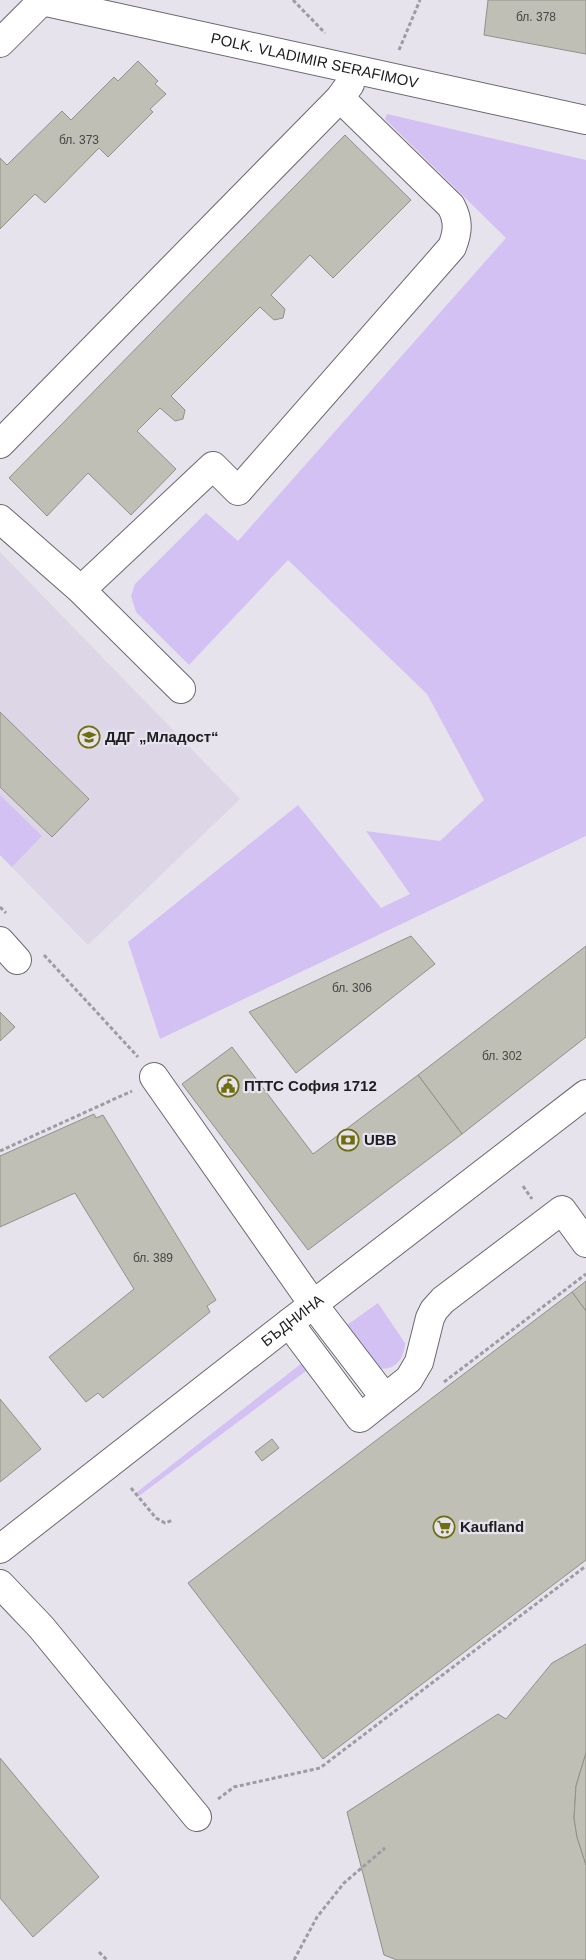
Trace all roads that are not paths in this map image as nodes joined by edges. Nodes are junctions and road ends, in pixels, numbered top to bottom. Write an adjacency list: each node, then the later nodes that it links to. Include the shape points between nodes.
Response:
1 (42, 1): 2 (street); 3 (street, POLK. VLADIMIR SERAFIMOV)
2 (0, 43)
3 (359, 70): 4 (street); 5 (street, POLK. VLADIMIR SERAFIMOV)
4 (340, 98): 6 (street); 8 (street, via 451,206 458,225 452,247 238,491 213,466)
5 (586, 120)
6 (0, 444)
7 (0, 519): 8 (street)
8 (81, 590): 9 (street)
9 (181, 689)
10 (144, 1084): 13 (street)
11 (586, 1094): 13 (street, БЪДНИНА)
12 (586, 1243): 13 (street, via 562,1210 443,1300 430,1318 415,1371 372,1408)
13 (301, 1314): 14 (street, БЪДНИНА)
14 (0, 1549)
15 (0, 1584): 16 (street, via 41,1627)
16 (197, 1817)

